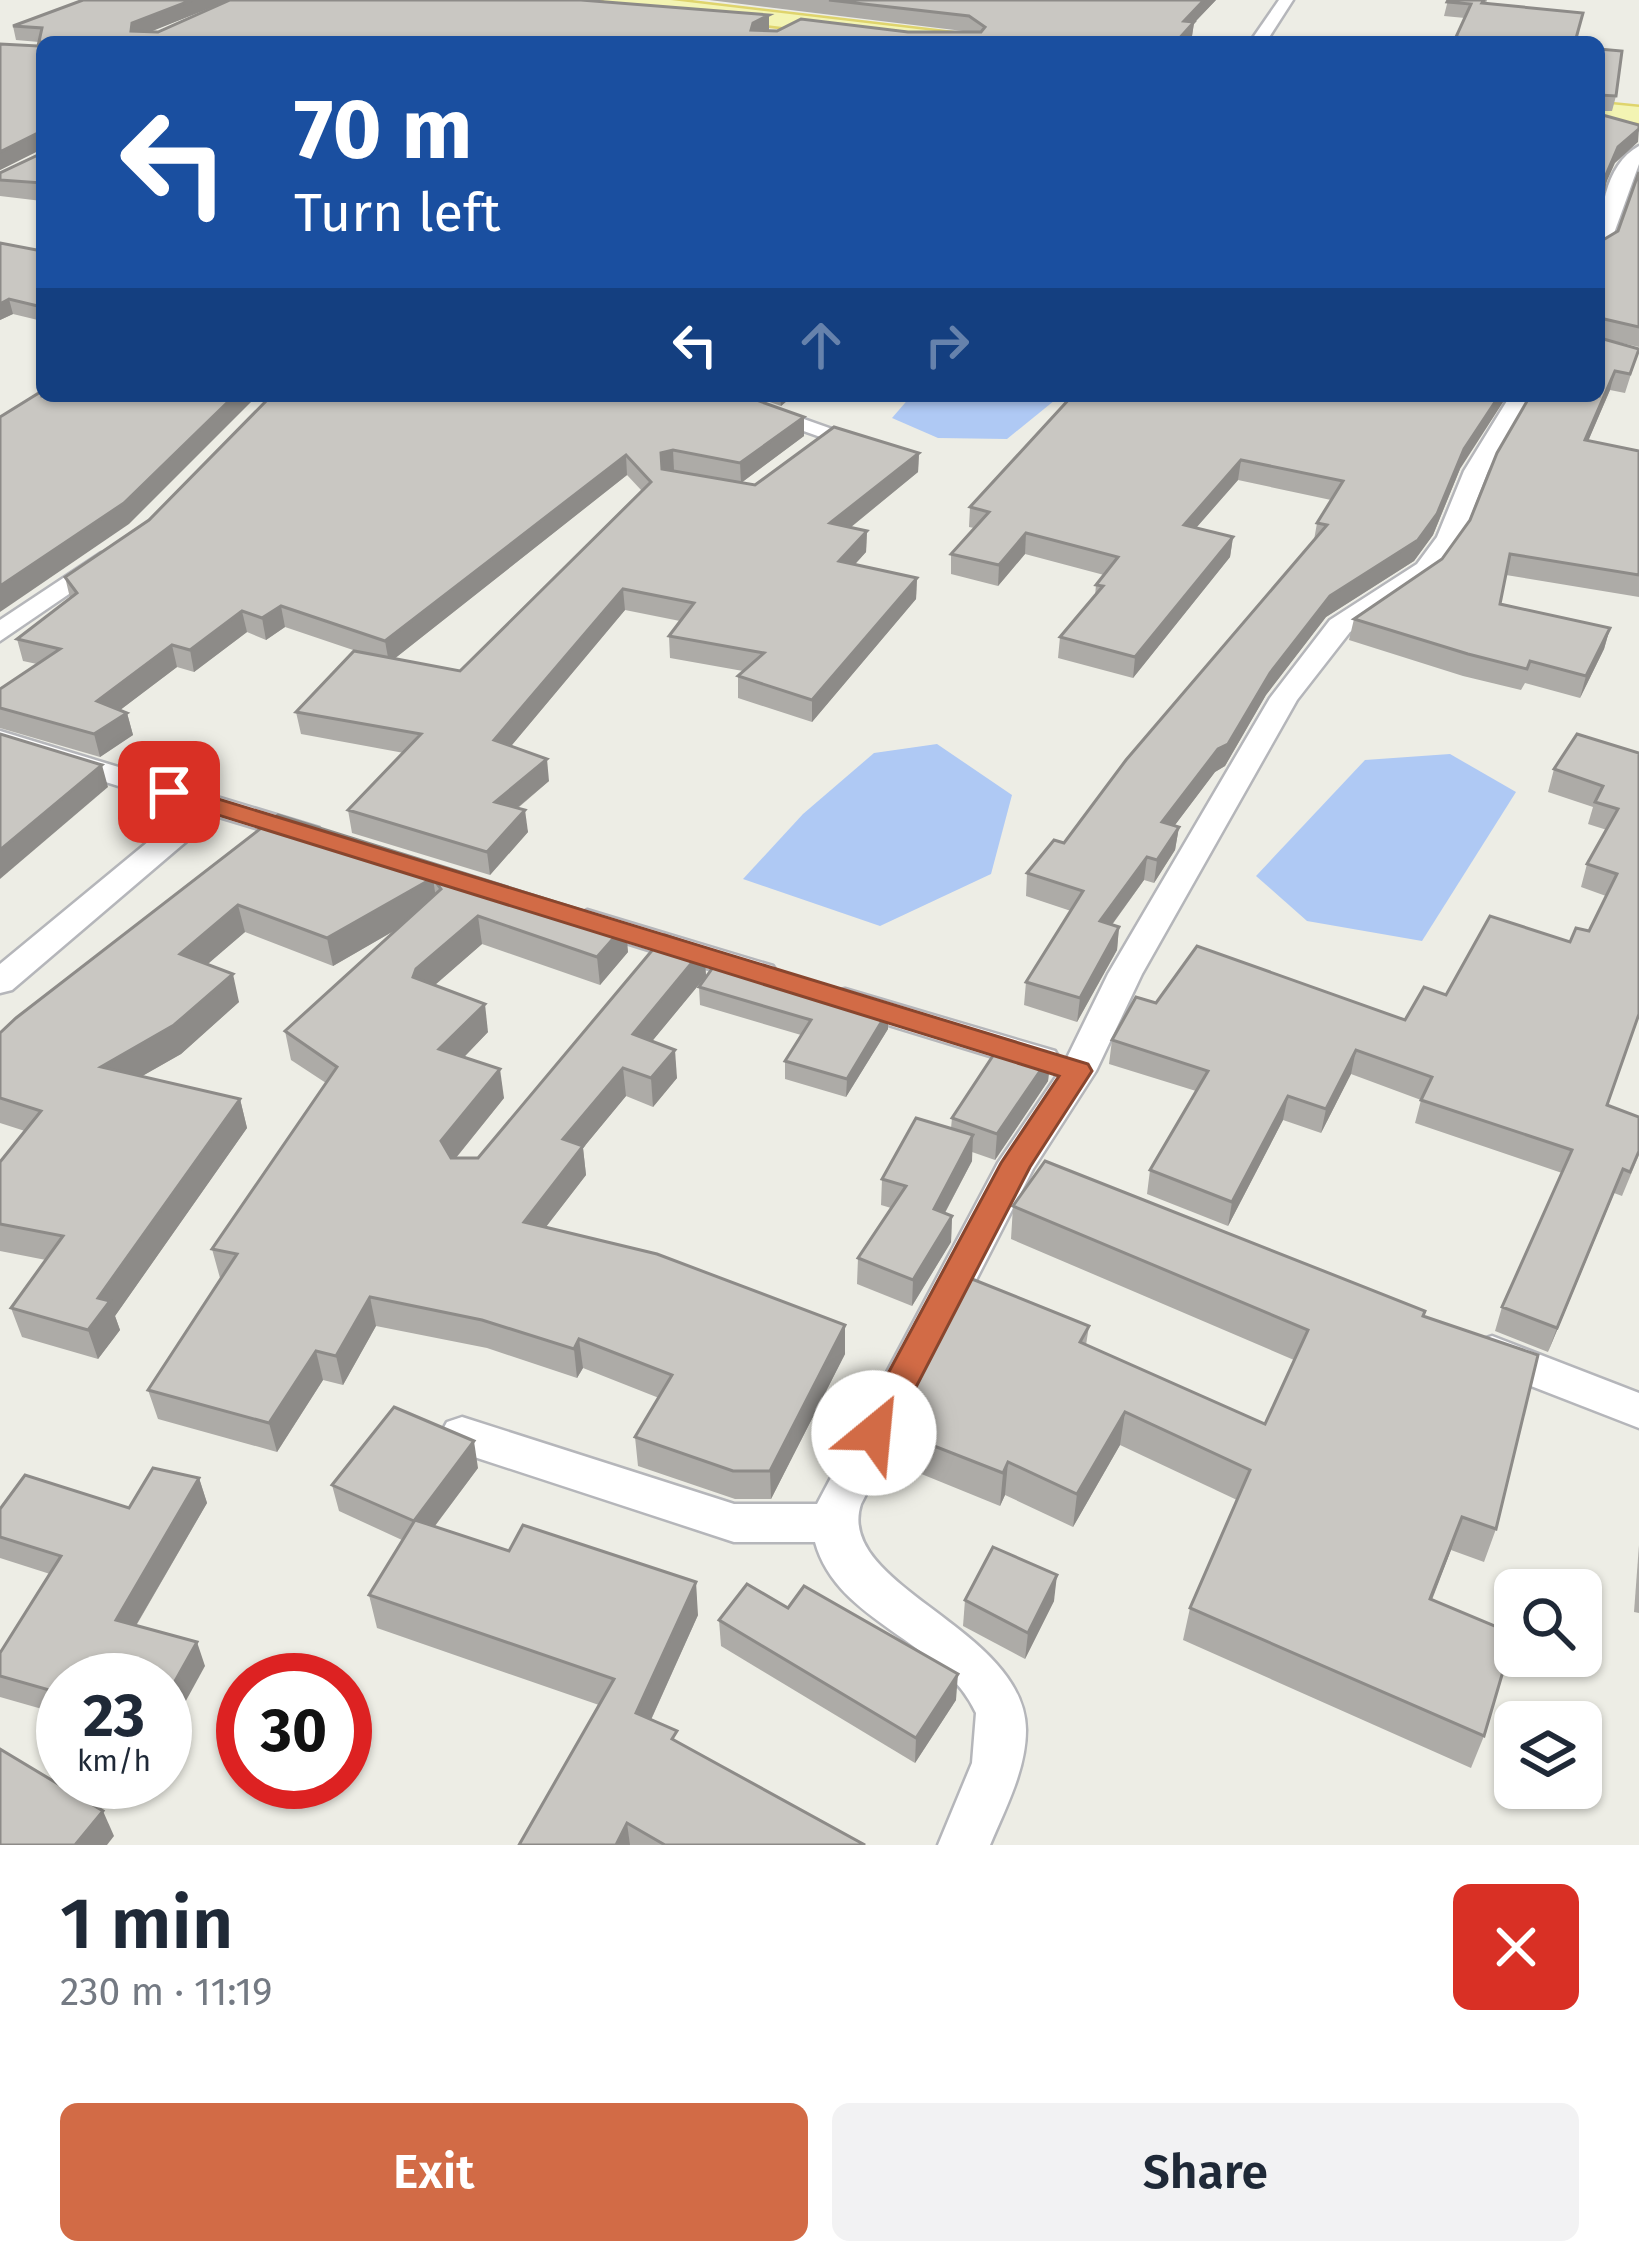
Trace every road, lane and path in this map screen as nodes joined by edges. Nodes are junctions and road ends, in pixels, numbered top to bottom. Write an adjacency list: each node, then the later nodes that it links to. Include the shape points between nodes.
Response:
1 (1286, 0): 6 (street)
2 (603, 2): 3 (main road)
3 (791, 30): 4 (main road); 5 (main road)
4 (842, 36)
5 (880, 36)
6 (1262, 36)
7 (1605, 112): 8 (main road)
8 (1639, 116)
9 (1605, 123): 10 (main road)
10 (1639, 127)
11 (1639, 152): 12 (street, via 1621,177)
12 (1605, 228)
13 (734, 402): 15 (street)
14 (1517, 402): 27 (street, via 1426,570 1340,626 1284,698)
15 (829, 434): 16 (street); 17 (street)
16 (807, 451)
17 (894, 454)
18 (125, 544): 19 (street)
19 (0, 633)
20 (0, 740): 21 (street)
21 (211, 805): 22 (street); 26 (street)
22 (344, 846)
23 (546, 908): 24 (street)
24 (660, 943): 25 (street); 27 (street)
25 (631, 977)
26 (0, 982)
27 (1078, 1071): 28 (street)
28 (1017, 1163): 29 (street); 33 (street)
29 (1060, 1180)
30 (1448, 1336): 31 (street)
31 (1639, 1411)
32 (462, 1435): 33 (street, via 734,1523)
33 (834, 1523): 34 (street, via 844,1562 978,1671 1000,1714 994,1770)
34 (964, 1845)

